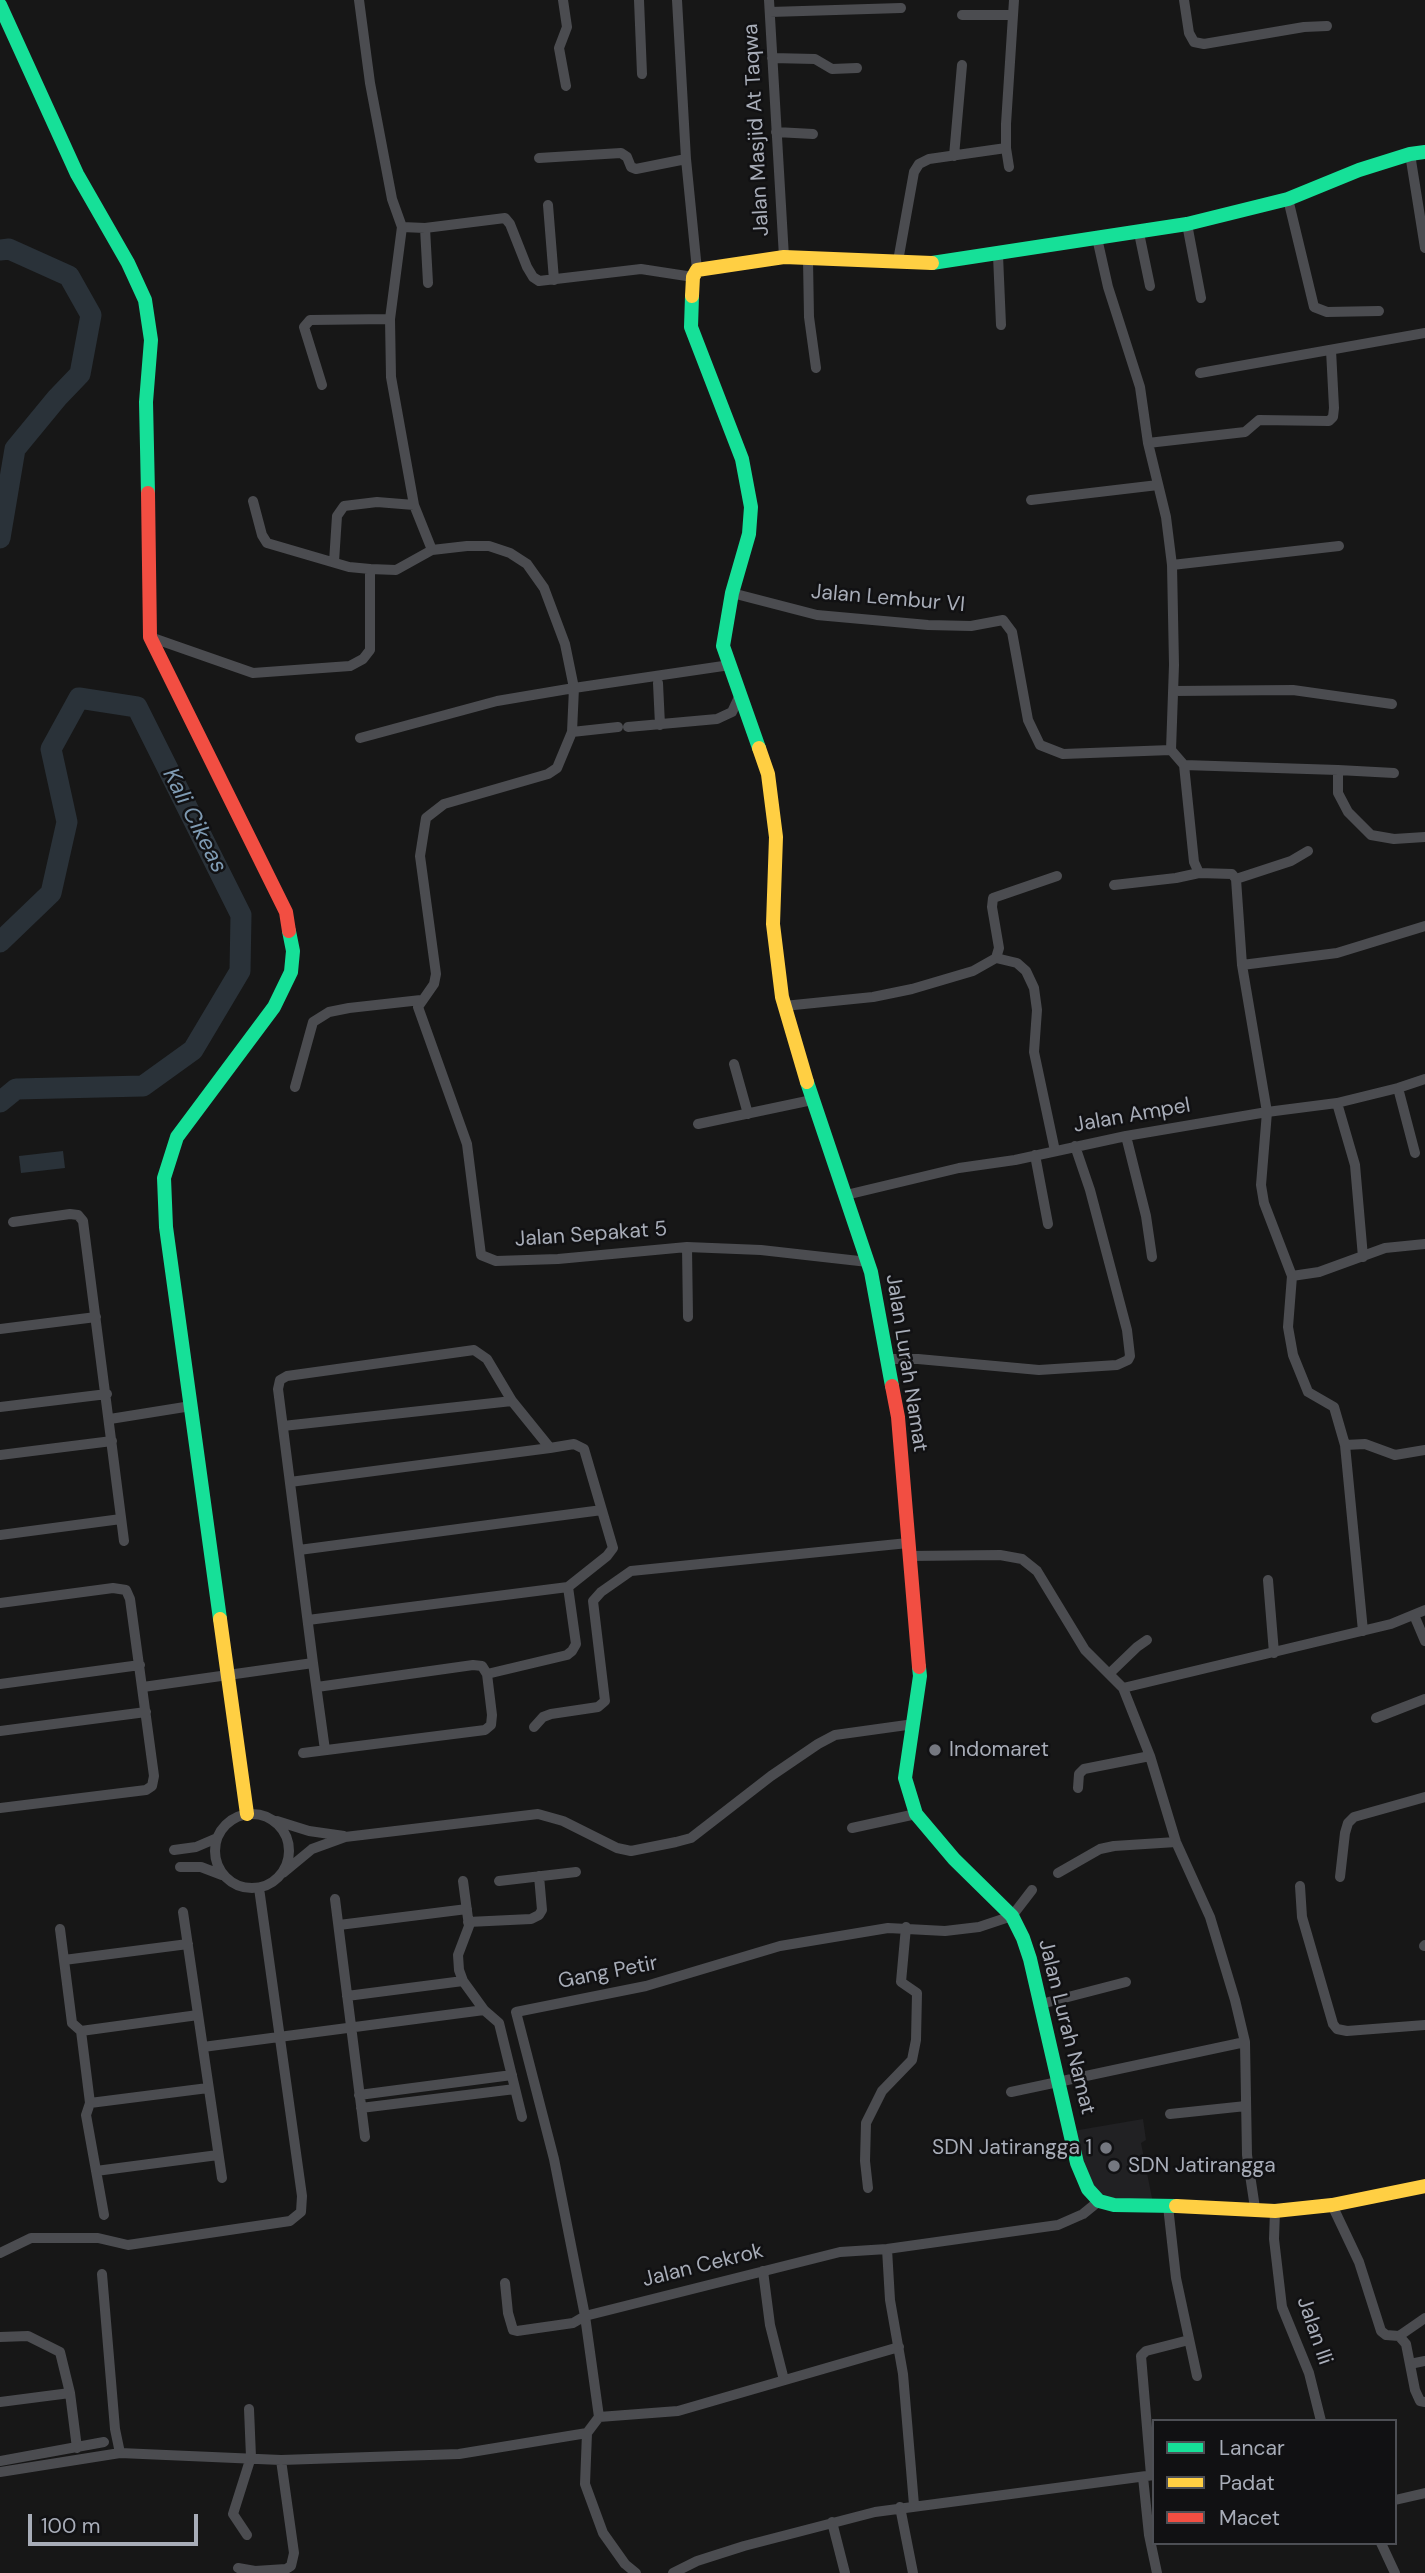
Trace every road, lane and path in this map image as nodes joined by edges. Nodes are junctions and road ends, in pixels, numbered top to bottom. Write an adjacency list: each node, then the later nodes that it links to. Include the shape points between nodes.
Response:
1 (359, 0): 30 (street, via 389,186)
2 (564, 0): 18 (street, via 567,27 559,48)
3 (639, 0): 17 (street)
4 (677, 0): 25 (street)
5 (769, 0): 10 (street, Jalan Masjid At Taqwa)
6 (1014, 0): 12 (street)
7 (1184, 0): 13 (street, via 1189,33 1194,42 1204,44)
8 (0, 5): 63 (street, via 77,174 145,300 151,340 146,402)
9 (901, 8): 10 (street)
10 (770, 12): 14 (street, Jalan Masjid At Taqwa)
11 (962, 15): 12 (street)
12 (1012, 15): 21 (street)
13 (1327, 26)
14 (772, 58): 16 (street, via 815,59 832,69); 19 (street, Jalan Masjid At Taqwa)
15 (962, 65): 23 (street)
16 (857, 68)
17 (642, 74)
18 (566, 86)
19 (776, 132): 20 (street); 36 (street, Jalan Masjid At Taqwa)
20 (813, 134)
21 (1006, 148): 23 (street); 26 (street)
22 (1418, 153): 27 (street, via 1359,170); 34 (street)
23 (954, 156): 38 (street, via 929,159 914,172)
24 (539, 158): 25 (street, via 621,153 636,169)
25 (686, 159): 39 (street)
26 (1009, 167)
27 (1288, 199): 29 (street); 44 (street, via 1314,307 1327,312)
28 (548, 205): 40 (street)
29 (1187, 224): 32 (street); 43 (street)
30 (402, 227): 31 (street); 45 (street)
31 (425, 228): 40 (street, via 505,218 533,277); 41 (street)
32 (1139, 233): 33 (street); 42 (street)
33 (1097, 238): 35 (street); 52 (street, via 1140,387)
34 (1425, 248)
35 (999, 255): 38 (street, via 940,263); 46 (street)
36 (784, 257): 37 (street); 39 (street)
37 (808, 260): 38 (street); 49 (street)
38 (898, 261)
39 (695, 273): 40 (street, via 641,269); 62 (street, Jalan Lurah Namat, via 691,327 742,459 751,507 749,534)
40 (554, 280)
41 (428, 283)
42 (1150, 286)
43 (1201, 298)
44 (1379, 311)
45 (390, 319): 51 (street, via 310,320 304,327); 56 (street, via 391,377)
46 (1001, 325)
47 (1425, 334): 48 (street)
48 (1331, 350): 50 (street); 52 (street, via 1334,408 1329,422 1259,420 1247,432)
49 (816, 368)
50 (1200, 373)
51 (322, 385)
52 (1148, 443): 53 (street)
53 (1158, 485): 54 (street); 60 (street)
54 (1031, 500)
55 (253, 501): 59 (street, via 267,543)
56 (414, 505): 58 (street); 59 (street, via 377,502 344,506 337,516)
57 (1339, 546): 60 (street)
58 (432, 550): 61 (street, via 396,570); 66 (street, via 489,546 527,564 544,588 565,644)
59 (334, 562): 61 (street)
60 (1172, 565): 67 (street)
61 (370, 569): 63 (street, via 370,650 350,666 253,673)
62 (732, 593): 64 (street, Jalan Lurah Namat, via 723,646); 73 (street, Jalan Lembur VI, via 817,615 928,625 971,626 1003,620 1012,632 1028,720 1040,745 1063,754)
63 (150, 637): 117 (street, via 286,912 293,951 291,972 274,1007 177,1137 164,1178 166,1227)
64 (730, 665): 66 (street); 68 (street, Jalan Lurah Namat)
65 (657, 683): 70 (street)
66 (574, 688): 71 (street); 72 (street, via 497,701)
67 (1173, 691): 69 (street, via 1293,690); 73 (street)
68 (741, 692): 70 (street, via 732,712 725,716); 87 (street, Jalan Lurah Namat, via 768,774 776,837 773,924)
69 (1392, 704)
70 (660, 725): 71 (street)
71 (572, 732): 86 (street, via 557,768 548,774 444,804 426,818 420,856 436,974)
72 (360, 738)
73 (1171, 750): 74 (street)
74 (1184, 765): 75 (street); 79 (street)
75 (1338, 770): 76 (street); 77 (street, via 1338,793 1348,812 1371,835)
76 (1394, 773)
77 (1425, 837)
78 (1308, 851): 81 (street, via 1291,862)
79 (1199, 873): 81 (street, via 1232,874); 82 (street)
80 (1057, 876): 84 (street, via 993,898)
81 (1236, 879): 85 (street)
82 (1114, 884)
83 (1425, 926): 85 (street, via 1337,953)
84 (996, 958): 87 (street, via 973,971 912,989); 99 (street, via 1017,963 1034,988 1034,1052)
85 (1242, 965): 94 (street)
86 (421, 1000): 90 (street, via 328,1012 313,1022); 106 (street, Jalan Sepakat 5, via 422,1022 467,1144 481,1255 496,1261 558,1259)
87 (784, 1006): 92 (street, Jalan Lurah Namat)
88 (734, 1065): 95 (street)
89 (1425, 1079): 91 (street, Jalan Ampel)
90 (295, 1087)
91 (1398, 1088): 93 (street, Jalan Ampel); 100 (street)
92 (811, 1100): 95 (street); 102 (street, Jalan Lurah Namat)
93 (1337, 1103): 94 (street, Jalan Ampel); 108 (street, via 1355,1166)
94 (1267, 1112): 97 (street, Jalan Ampel); 110 (street, via 1261,1185)
95 (748, 1114): 96 (street)
96 (698, 1124)
97 (1126, 1136): 98 (street, Jalan Ampel); 107 (street)
98 (1075, 1146): 99 (street, Jalan Ampel); 114 (street, via 1127,1330 1128,1360 1117,1365 1020,1370)
99 (1055, 1151): 101 (street, Jalan Ampel)
100 (1415, 1153)
101 (1035, 1155): 102 (street, Jalan Ampel); 104 (street)
102 (846, 1195): 109 (street, Jalan Lurah Namat)
103 (13, 1222): 111 (street, via 78,1215 83,1221)
104 (1048, 1224)
105 (1425, 1244): 108 (street, via 1385,1248)
106 (687, 1247): 109 (street, Jalan Sepakat 5); 112 (street)
107 (1152, 1257)
108 (1363, 1257): 110 (street)
109 (868, 1262): 114 (street, Jalan Lurah Namat)
110 (1292, 1276): 122 (street, via 1288,1327 1293,1355 1308,1392 1334,1407)
111 (96, 1317): 113 (street); 115 (street)
112 (688, 1317)
113 (0, 1329)
114 (887, 1359): 131 (street, Jalan Lurah Namat, via 898,1416)
115 (107, 1394): 118 (street); 119 (street)
116 (512, 1401): 120 (street); 120 (street, via 487,1359 474,1350 287,1376 278,1389); 123 (street)
117 (191, 1406): 119 (street); 147 (street)
118 (0, 1407)
119 (110, 1419): 121 (street)
120 (283, 1426): 126 (street)
121 (113, 1441): 125 (street); 128 (street)
122 (1345, 1445): 124 (street, via 1365,1444 1395,1455); 139 (street)
123 (550, 1448): 126 (street); 127 (street, via 574,1444 584,1449)
124 (1425, 1450)
125 (0, 1455)
126 (290, 1482): 132 (street)
127 (602, 1510): 132 (street); 134 (street, via 613,1548)
128 (121, 1518): 129 (street); 130 (street)
129 (0, 1535)
130 (124, 1541)
131 (908, 1549): 146 (street, via 1022,1559 1037,1571 1085,1650); 155 (street, Jalan Lurah Namat, via 920,1676); 156 (street, via 631,1571 593,1601 605,1701 598,1707 551,1714)
132 (299, 1550): 138 (street)
133 (1268, 1580): 142 (street)
134 (568, 1587): 138 (street); 145 (street, via 576,1644 572,1651)
135 (0, 1603): 144 (street, via 125,1589)
136 (1425, 1610): 137 (street)
137 (1413, 1615): 139 (street); 141 (street)
138 (308, 1620): 143 (street)
139 (1363, 1630): 142 (street)
140 (1147, 1640): 146 (street)
141 (1425, 1641)
142 (1274, 1653): 151 (street)
143 (313, 1663): 147 (street); 150 (street)
144 (139, 1665): 148 (street); 149 (street)
145 (487, 1674): 150 (street, via 482,1666 473,1665); 158 (street, via 492,1715 485,1730)
146 (1109, 1674): 151 (street)
147 (229, 1675): 149 (street); 164 (street)
148 (0, 1684)
149 (143, 1687): 153 (street)
150 (317, 1687): 158 (street)
151 (1123, 1688): 160 (street)
152 (1425, 1699): 154 (street)
153 (146, 1712): 157 (street); 163 (street, via 154,1776 149,1789)
154 (1377, 1718)
155 (914, 1724): 165 (street, Jalan Lurah Namat, via 905,1778); 168 (street, via 835,1735 771,1776 691,1838 631,1851 538,1814)
156 (534, 1727)
157 (0, 1731)
158 (325, 1751): 159 (street)
159 (303, 1754)
160 (1150, 1756): 161 (street, via 1084,1769); 170 (street)
161 (1078, 1788)
162 (1425, 1797): 178 (street, via 1354,1817 1345,1833)
163 (0, 1808)
164 (247, 1814): 166 (street); 169 (street, via 224,1826)
165 (916, 1814): 167 (street); 187 (street, Jalan Lurah Namat)
166 (275, 1820): 168 (street); 174 (street, via 290,1845)
167 (852, 1828)
168 (345, 1837): 174 (street, via 312,1850)
169 (217, 1838): 171 (street); 176 (street, via 216,1864)
170 (1176, 1842): 175 (street, via 1100,1849); 204 (street, via 1210,1917)
171 (174, 1850)
172 (180, 1867): 176 (street, via 201,1867)
173 (576, 1872): 177 (street)
174 (283, 1873): 182 (street)
175 (1058, 1873)
176 (223, 1875): 182 (street, via 233,1884)
177 (539, 1876): 180 (street); 188 (street, via 539,1914 531,1919)
178 (1340, 1877)
179 (463, 1881): 185 (street)
180 (499, 1881)
181 (1300, 1886): 200 (street, via 1302,1917 1333,2024 1347,2031)
182 (259, 1888): 203 (street)
183 (1032, 1890): 187 (street)
184 (335, 1899): 189 (street)
185 (467, 1909): 188 (street); 189 (street)
186 (183, 1912): 192 (street)
187 (1012, 1916): 190 (street, Gang Petir, via 961,1930); 197 (street, Jalan Lurah Namat, via 1030,1959)
188 (468, 1922): 194 (street, via 457,1955)
189 (339, 1925): 196 (street)
190 (906, 1927): 224 (street, via 901,1982 917,1993 916,2040 912,2060 882,2091 866,2123); 236 (street, Gang Petir, via 780,1946 646,1986 516,2012 554,2159)
191 (60, 1930): 193 (street)
192 (188, 1944): 193 (street); 199 (street)
193 (64, 1960): 202 (street, via 72,2022)
194 (463, 1981): 196 (street); 198 (street)
195 (1126, 1982): 197 (street)
196 (347, 1996): 201 (street)
197 (1041, 2004): 207 (street, Jalan Lurah Namat)
198 (484, 2010): 201 (street); 206 (street, via 499,2023)
199 (198, 2015): 202 (street); 205 (street)
200 (1425, 2025)
201 (351, 2028): 203 (street); 212 (street)
202 (80, 2031): 214 (street)
203 (280, 2038): 205 (street); 232 (street, via 302,2196 301,2212 290,2221 128,2245 98,2238 31,2238)
204 (1245, 2042): 207 (street); 215 (street)
205 (202, 2047): 209 (street)
206 (512, 2075): 208 (street); 210 (street)
207 (1058, 2083): 211 (street); 225 (street, Jalan Lurah Namat, via 1077,2163 1088,2189)
208 (437, 2085): 212 (street); 213 (street)
209 (208, 2088): 214 (street); 220 (street)
210 (515, 2089): 213 (street); 218 (street)
211 (1012, 2092)
212 (359, 2095): 216 (street)
213 (439, 2098): 216 (street)
214 (90, 2103): 221 (street, via 86,2115)
215 (1246, 2106): 217 (street); 228 (street)
216 (361, 2108): 219 (street)
217 (1170, 2114)
218 (522, 2117)
219 (365, 2137)
220 (218, 2155): 221 (street); 222 (street)
221 (96, 2171): 230 (street)
222 (222, 2178)
223 (1425, 2186): 226 (street)
224 (868, 2188)
225 (1099, 2201): 227 (street, via 1114,2206); 231 (street, Jalan Cekrok, via 1058,2225)
226 (1332, 2205): 229 (street); 238 (street, via 1359,2262 1381,2332)
227 (1168, 2206): 228 (street); 240 (street, via 1174,2267)
228 (1255, 2208): 229 (street)
229 (1275, 2211): 251 (street, Jalan Ili, via 1282,2307)
230 (104, 2215)
231 (887, 2249): 233 (street, Jalan Cekrok, via 840,2252); 241 (street)
232 (0, 2253)
233 (764, 2271): 236 (street, Jalan Cekrok); 245 (street, via 770,2325)
234 (102, 2274): 255 (street)
235 (505, 2283): 236 (street, Jalan Cekrok, via 513,2330 573,2323)
236 (585, 2316): 250 (street)
237 (1425, 2318): 238 (street)
238 (1399, 2336): 243 (street, via 1406,2344)
239 (0, 2337): 246 (street, via 28,2336 60,2353)
240 (1189, 2340): 244 (street); 260 (street, via 1141,2356)
241 (899, 2347): 245 (street); 263 (street)
242 (1425, 2361): 243 (street)
243 (1410, 2364): 248 (street, via 1415,2390)
244 (1197, 2376)
245 (784, 2380): 250 (street, via 678,2411)
246 (70, 2393): 247 (street); 254 (street)
247 (0, 2402)
248 (1425, 2402)
249 (249, 2409): 256 (street)
250 (599, 2417): 252 (street)
251 (1320, 2419)
252 (587, 2433): 257 (street, via 459,2454); 269 (street, via 585,2484 603,2533)
253 (104, 2442): 254 (street)
254 (77, 2448): 258 (street)
255 (120, 2453): 256 (street); 259 (street)
256 (251, 2458): 257 (street); 266 (street, via 233,2514)
257 (281, 2460): 268 (street, via 294,2553 291,2566 255,2571)
258 (0, 2461)
259 (0, 2472)
260 (1149, 2475): 263 (street); 273 (street, via 1149,2535)
261 (1425, 2493): 262 (street)
262 (1397, 2500)
263 (914, 2505): 264 (street)
264 (900, 2507): 265 (street); 272 (street)
265 (832, 2522): 270 (street, via 697,2561); 271 (street)
266 (247, 2535)
267 (1382, 2545): 274 (street)
268 (238, 2568)
269 (636, 2573)
270 (673, 2573)
271 (845, 2573)
272 (912, 2573)
273 (1157, 2573)
274 (1395, 2573)

